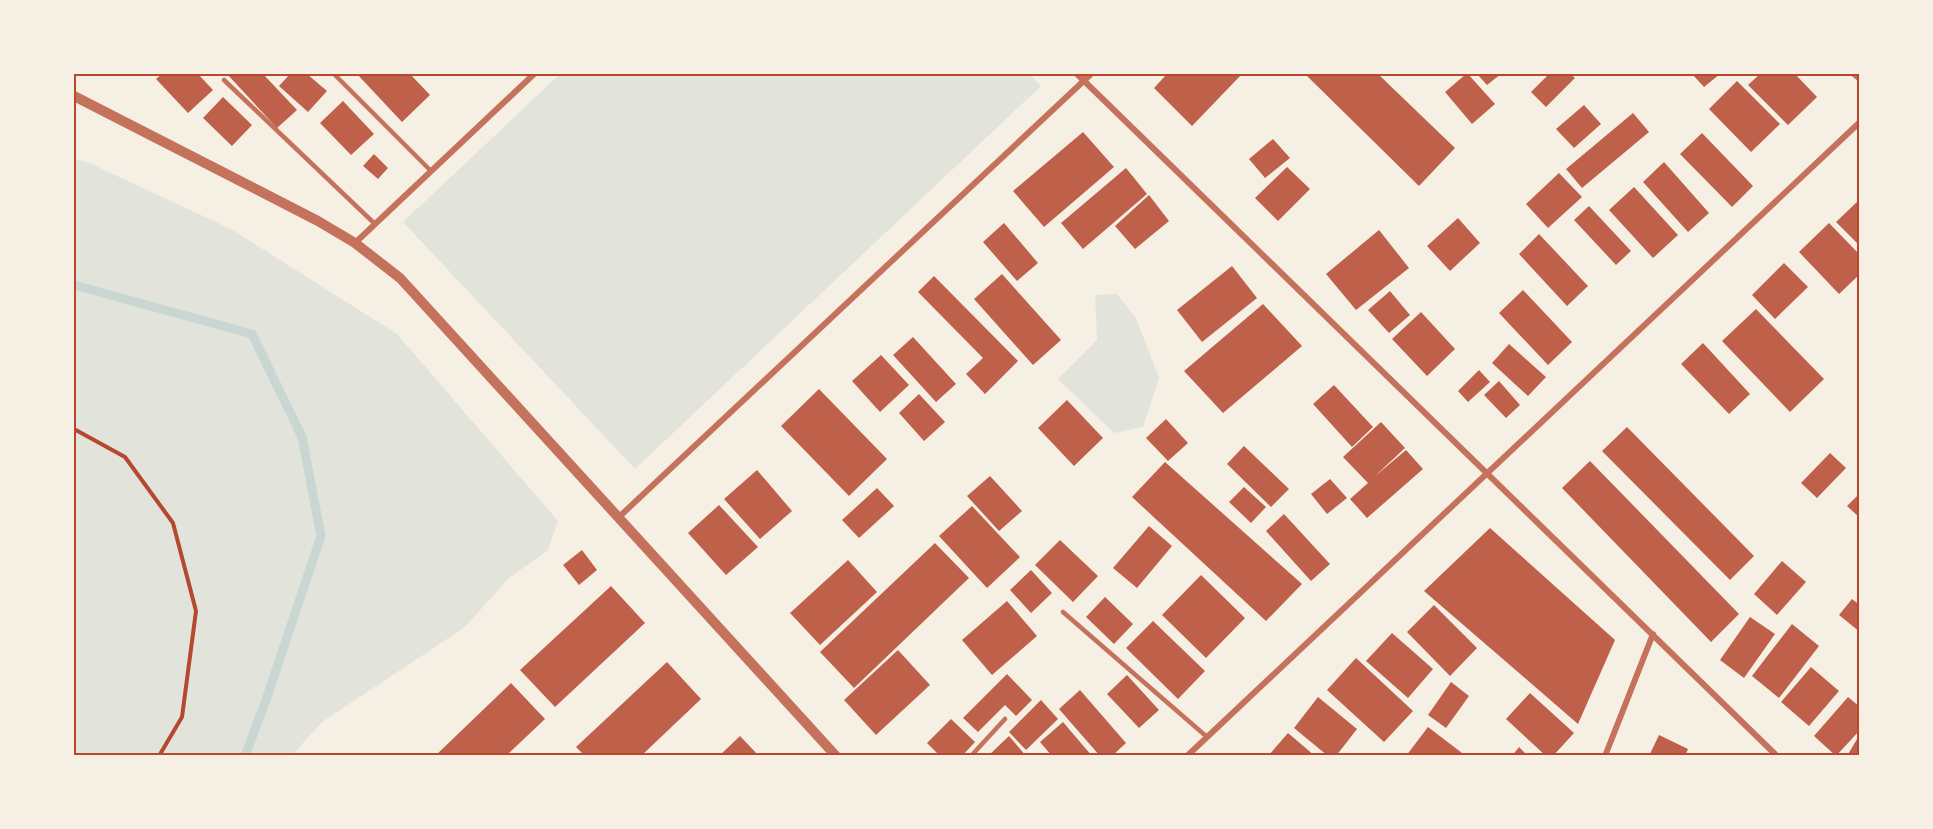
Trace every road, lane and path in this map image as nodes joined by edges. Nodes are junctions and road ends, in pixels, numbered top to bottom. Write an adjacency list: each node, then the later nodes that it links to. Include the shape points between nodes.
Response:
1 (334, 74): 11 (lane)
2 (534, 74): 11 (street)
3 (1077, 74): 7 (street)
4 (1091, 74): 7 (street)
5 (1854, 74): 8 (street)
6 (224, 80): 12 (lane)
7 (1084, 80): 15 (street); 16 (street)
8 (1860, 80)
9 (74, 96): 13 (street, via 318,220)
10 (1860, 122): 15 (street)
11 (431, 171): 12 (street)
12 (375, 224): 13 (street)
13 (355, 243): 16 (street, via 400,278)
14 (74, 429): 21 (path, via 125,457 173,523 194,600 196,611 182,717)
15 (1487, 473): 18 (street); 20 (street)
16 (619, 517): 22 (street)
17 (1063, 612): 20 (lane)
18 (1653, 634): 25 (street); 26 (street)
19 (1005, 719): 23 (lane)
20 (1207, 737): 24 (street)
21 (159, 756)
22 (837, 756)
23 (971, 756)
24 (1187, 756)
25 (1605, 756)
26 (1777, 756)

